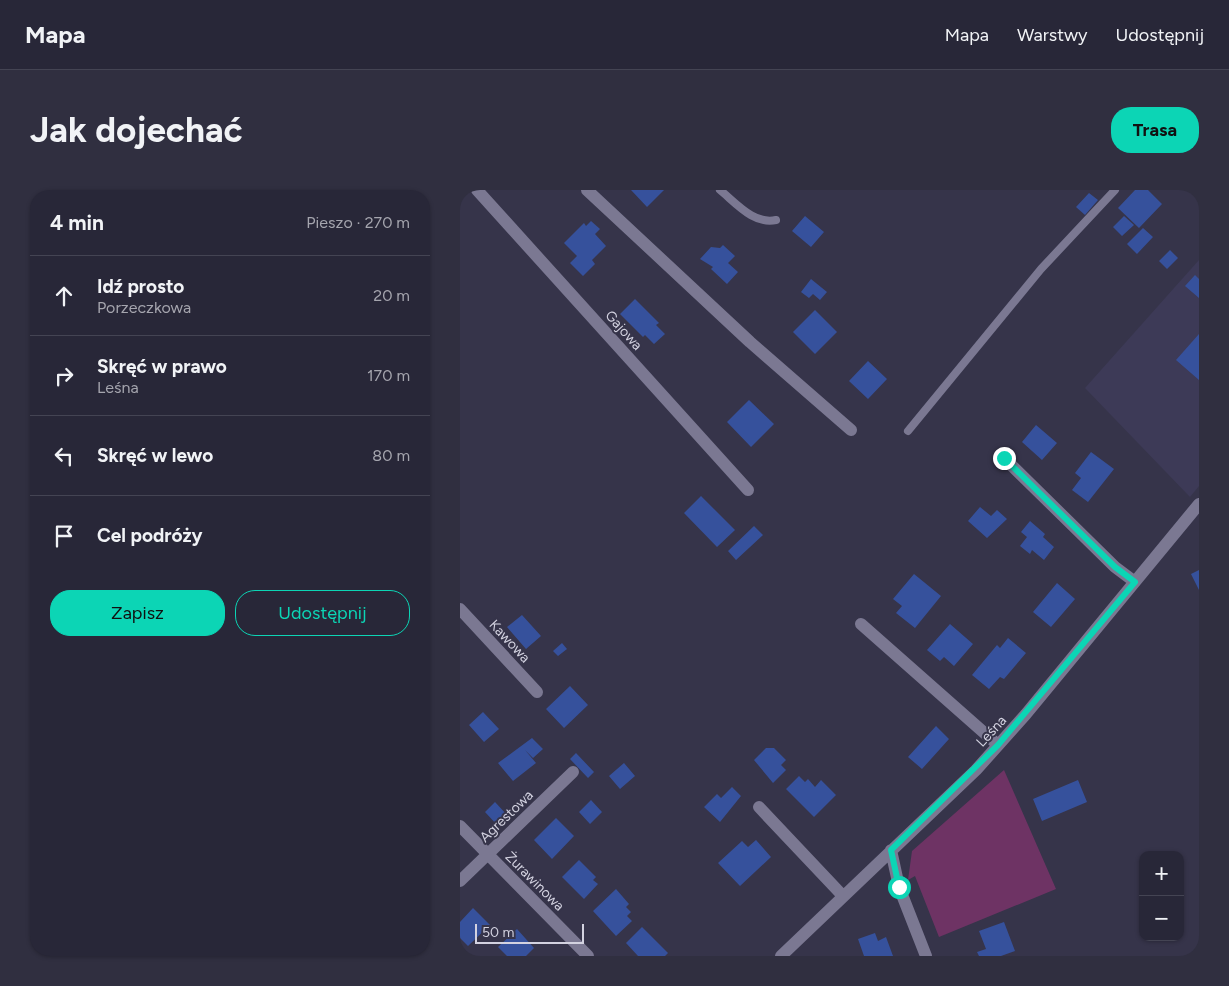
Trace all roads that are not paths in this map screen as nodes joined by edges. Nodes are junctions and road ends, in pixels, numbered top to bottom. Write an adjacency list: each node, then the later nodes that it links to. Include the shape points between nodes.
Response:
1 (477, 190): 9 (street, Gajowa)
2 (587, 190): 6 (street, via 750,342)
3 (720, 190): 5 (lane, via 753,216 766,222)
4 (1115, 190): 7 (lane, via 1041,269)
5 (776, 220)
6 (851, 430)
7 (908, 431)
8 (1004, 458): 11 (street, via 1115,567)
9 (748, 490)
10 (1199, 504): 11 (street, Leśna)
11 (1135, 582): 15 (street, Leśna)
12 (460, 610): 14 (street, Kawowa)
13 (861, 624): 15 (street)
14 (537, 692)
15 (998, 745): 19 (street, Leśna)
16 (573, 772): 20 (street, Agrestowa)
17 (758, 807): 22 (street)
18 (460, 826): 20 (street, Żurawinowa)
19 (891, 850): 22 (street, Leśna); 25 (street, via 899,887)
20 (487, 854): 21 (street, Agrestowa); 23 (street, Żurawinowa)
21 (460, 881)
22 (843, 896): 24 (street, Leśna)
23 (588, 956)
24 (780, 956)
25 (926, 956)

